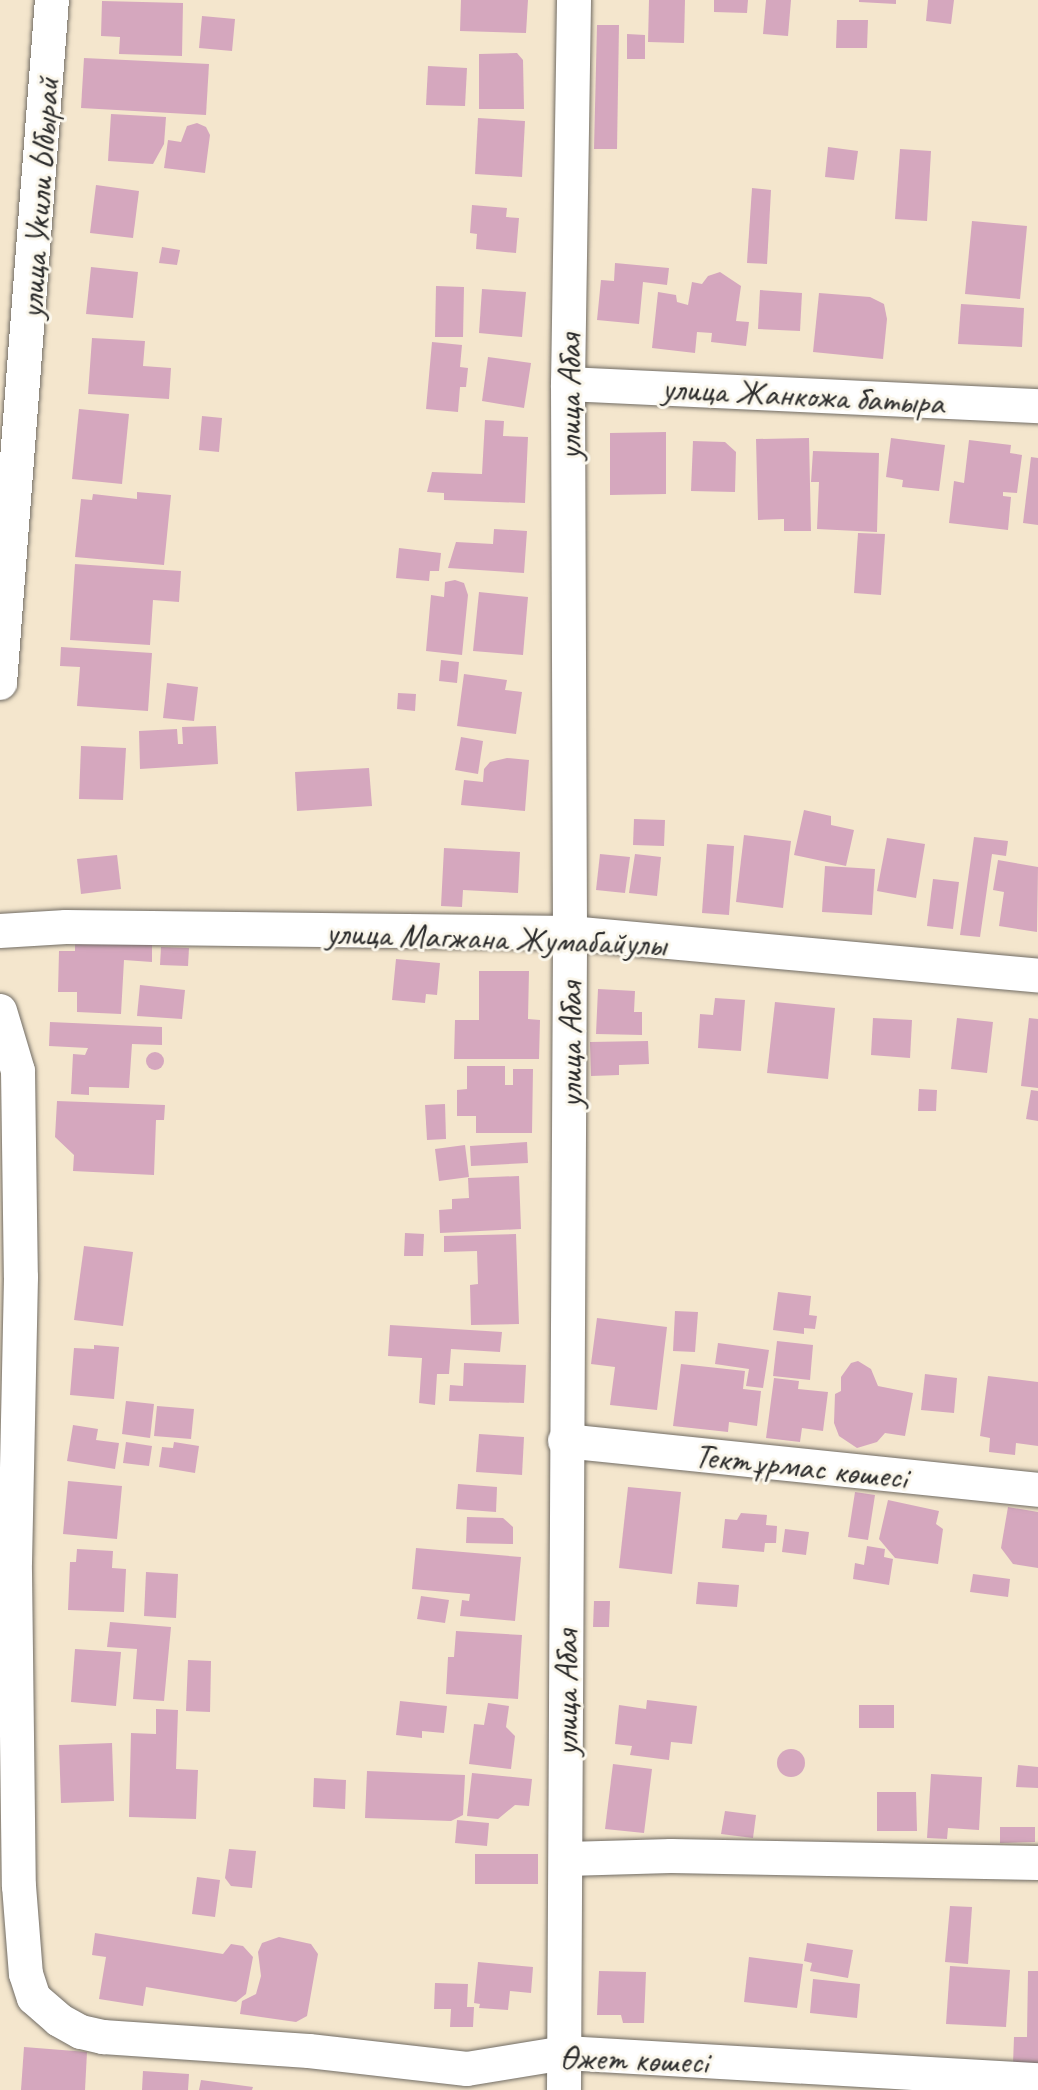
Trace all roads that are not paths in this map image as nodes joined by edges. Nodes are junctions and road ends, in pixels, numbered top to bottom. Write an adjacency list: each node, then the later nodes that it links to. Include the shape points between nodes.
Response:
1 (52, 0): 5 (street, улица Укили Ыбырай)
2 (574, 0): 3 (street, улица Абая)
3 (568, 384): 4 (street, улица Жанкожа батыра); 7 (street, улица Абая)
4 (1038, 406)
5 (0, 683)
6 (0, 931): 7 (street, улица Магжана Жумабайулы, via 66,927)
7 (570, 933): 8 (street, улица Магжана Жумабайулы); 10 (street, улица Абая)
8 (1038, 976)
9 (0, 1011): 14 (street, Өжет көшесі, via 18,1071 19,1098 19,1886 26,1974 34,1998 81,2032 135,2040 309,2051 467,2069)
10 (565, 1441): 11 (street, Тектұрмас көшесі); 12 (street, улица Абая)
11 (1038, 1490)
12 (567, 1859): 13 (street, via 687,1856); 14 (street, улица Абая)
13 (1038, 1863)
14 (565, 2053): 15 (street, Өжет көшесі); 16 (street, улица Абая)
15 (1038, 2080)
16 (564, 2090)

